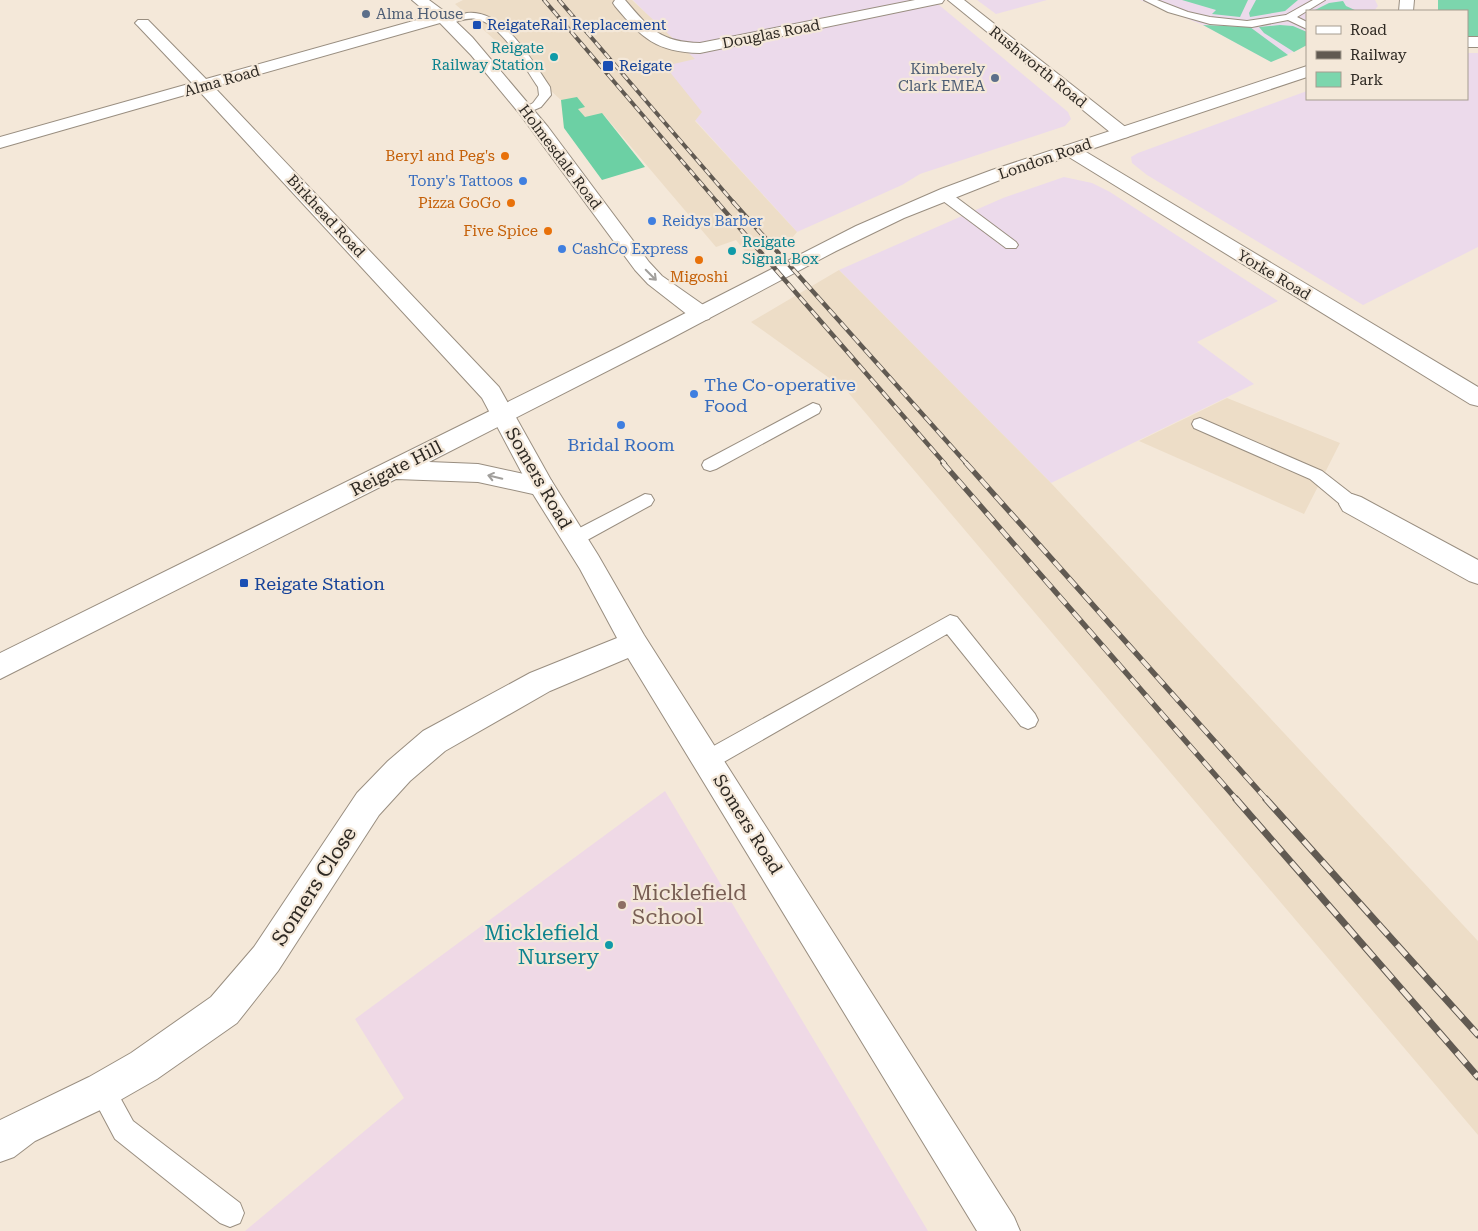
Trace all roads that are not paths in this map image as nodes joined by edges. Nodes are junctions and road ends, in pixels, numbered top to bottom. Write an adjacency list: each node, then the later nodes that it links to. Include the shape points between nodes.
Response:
1 (419, 0): 8 (street, Holmesdale Road)
2 (937, 0): 6 (street, Douglas Road, via 700,48 667,46 655,39)
3 (955, 0): 14 (street, Rushworth Road)
4 (1149, 0): 7 (lane, via 1222,22 1253,24)
5 (1320, 0): 7 (lane)
6 (620, 3)
7 (1289, 17): 10 (lane)
8 (446, 19): 12 (street, Alma Road); 13 (street, Holmesdale Road, via 470,42); 13 (lane, via 477,15 500,28 544,87 545,95)
9 (143, 23): 12 (street, Birkhead Road)
10 (1306, 26)
11 (1306, 71): 14 (street, London Road, via 1248,94)
12 (203, 86): 15 (street, Alma Road); 23 (street, Birkhead Road, via 491,393)
13 (527, 110): 20 (street, Holmesdale Road, one-way to 20, via 642,266 655,280)
14 (1122, 133): 16 (street, London Road)
15 (0, 143)
16 (1070, 150): 17 (street, London Road); 21 (street, Yorke Road)
17 (944, 195): 18 (lane); 19 (street, London Road)
18 (1010, 245)
19 (790, 265): 20 (street, Reigate Hill)
20 (701, 314): 23 (street, Reigate Hill)
21 (1478, 398)
22 (813, 409): 25 (lane)
23 (503, 414): 26 (street, Reigate Hill); 27 (street, Somers Road)
24 (1200, 424): 29 (lane, via 1316,475)
25 (710, 465)
26 (393, 470): 27 (street, one-way to 26, via 478,473); 33 (street, Reigate Hill)
27 (542, 487): 30 (street, Somers Road)
28 (646, 500): 30 (lane)
29 (1352, 504): 31 (street)
30 (574, 539): 32 (street, Somers Road)
31 (1478, 573)
32 (634, 643): 35 (street, Somers Road); 36 (street, Somers Close, via 540,682 434,741 398,771 368,804 266,959 224,1010 144,1066)
33 (0, 667)
34 (1028, 720): 35 (lane, via 950,623)
35 (708, 760): 39 (street, Somers Road)
36 (102, 1090): 37 (street, Somers Close, via 22,1128); 38 (lane, via 124,1130)
37 (0, 1143)
38 (230, 1213)
39 (1000, 1231)

